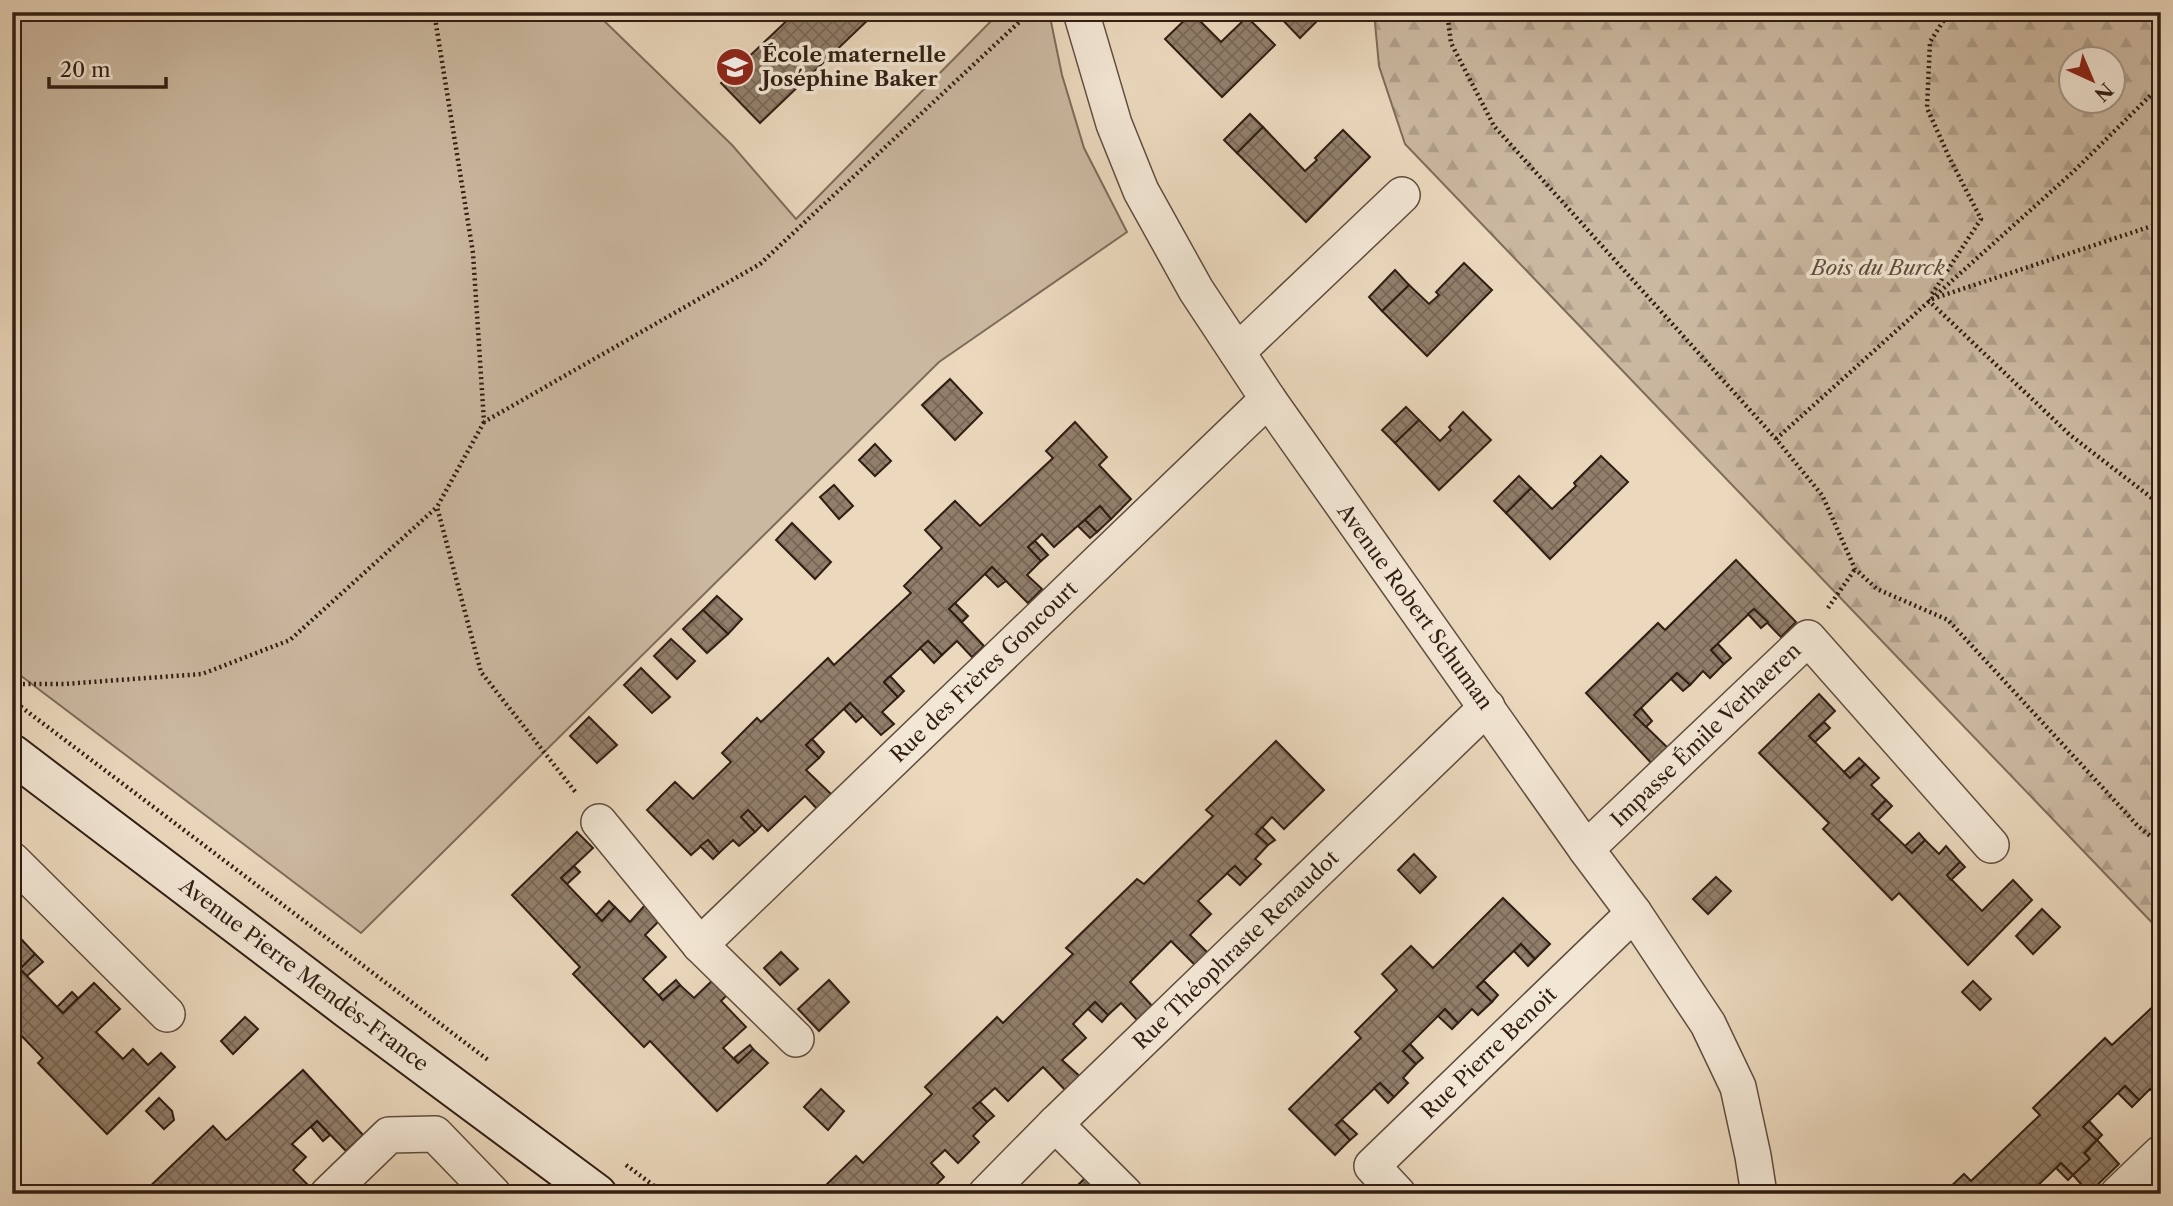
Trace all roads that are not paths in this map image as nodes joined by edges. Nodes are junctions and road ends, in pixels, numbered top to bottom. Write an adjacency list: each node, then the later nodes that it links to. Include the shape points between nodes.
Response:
1 (1081, 12): 3 (street, Avenue Robert Schuman, via 1114,124 1141,191)
2 (1402, 195): 3 (street)
3 (1237, 352): 4 (street, Avenue Robert Schuman)
4 (1268, 399): 5 (street, Avenue Robert Schuman); 12 (street, Rue des Frères Goncourt)
5 (1487, 707): 9 (street, Avenue Robert Schuman); 15 (street, Rue Théophraste Renaudot)
6 (12, 754): 19 (main road, Avenue Pierre Mendès-France)
7 (599, 822): 12 (street)
8 (1991, 845): 9 (street, Impasse Émile Verhaeren, via 1808,638)
9 (1586, 849): 11 (street, Avenue Robert Schuman)
10 (12, 860): 13 (street)
11 (1634, 913): 22 (street, Rue Pierre Benoit, via 1372,1166); 23 (street, Avenue Robert Schuman, via 1708,1024 1738,1087)
12 (700, 945): 14 (street)
13 (167, 1014)
14 (796, 1039)
15 (1055, 1124): 20 (street, Rue Théophraste Renaudot); 21 (street)
16 (2161, 1153): 24 (street)
17 (328, 1194): 18 (street, via 389,1135 435,1134)
18 (493, 1194)
19 (597, 1194)
20 (986, 1194)
21 (1125, 1194)
22 (1398, 1194)
23 (1759, 1194)
24 (2118, 1194)

